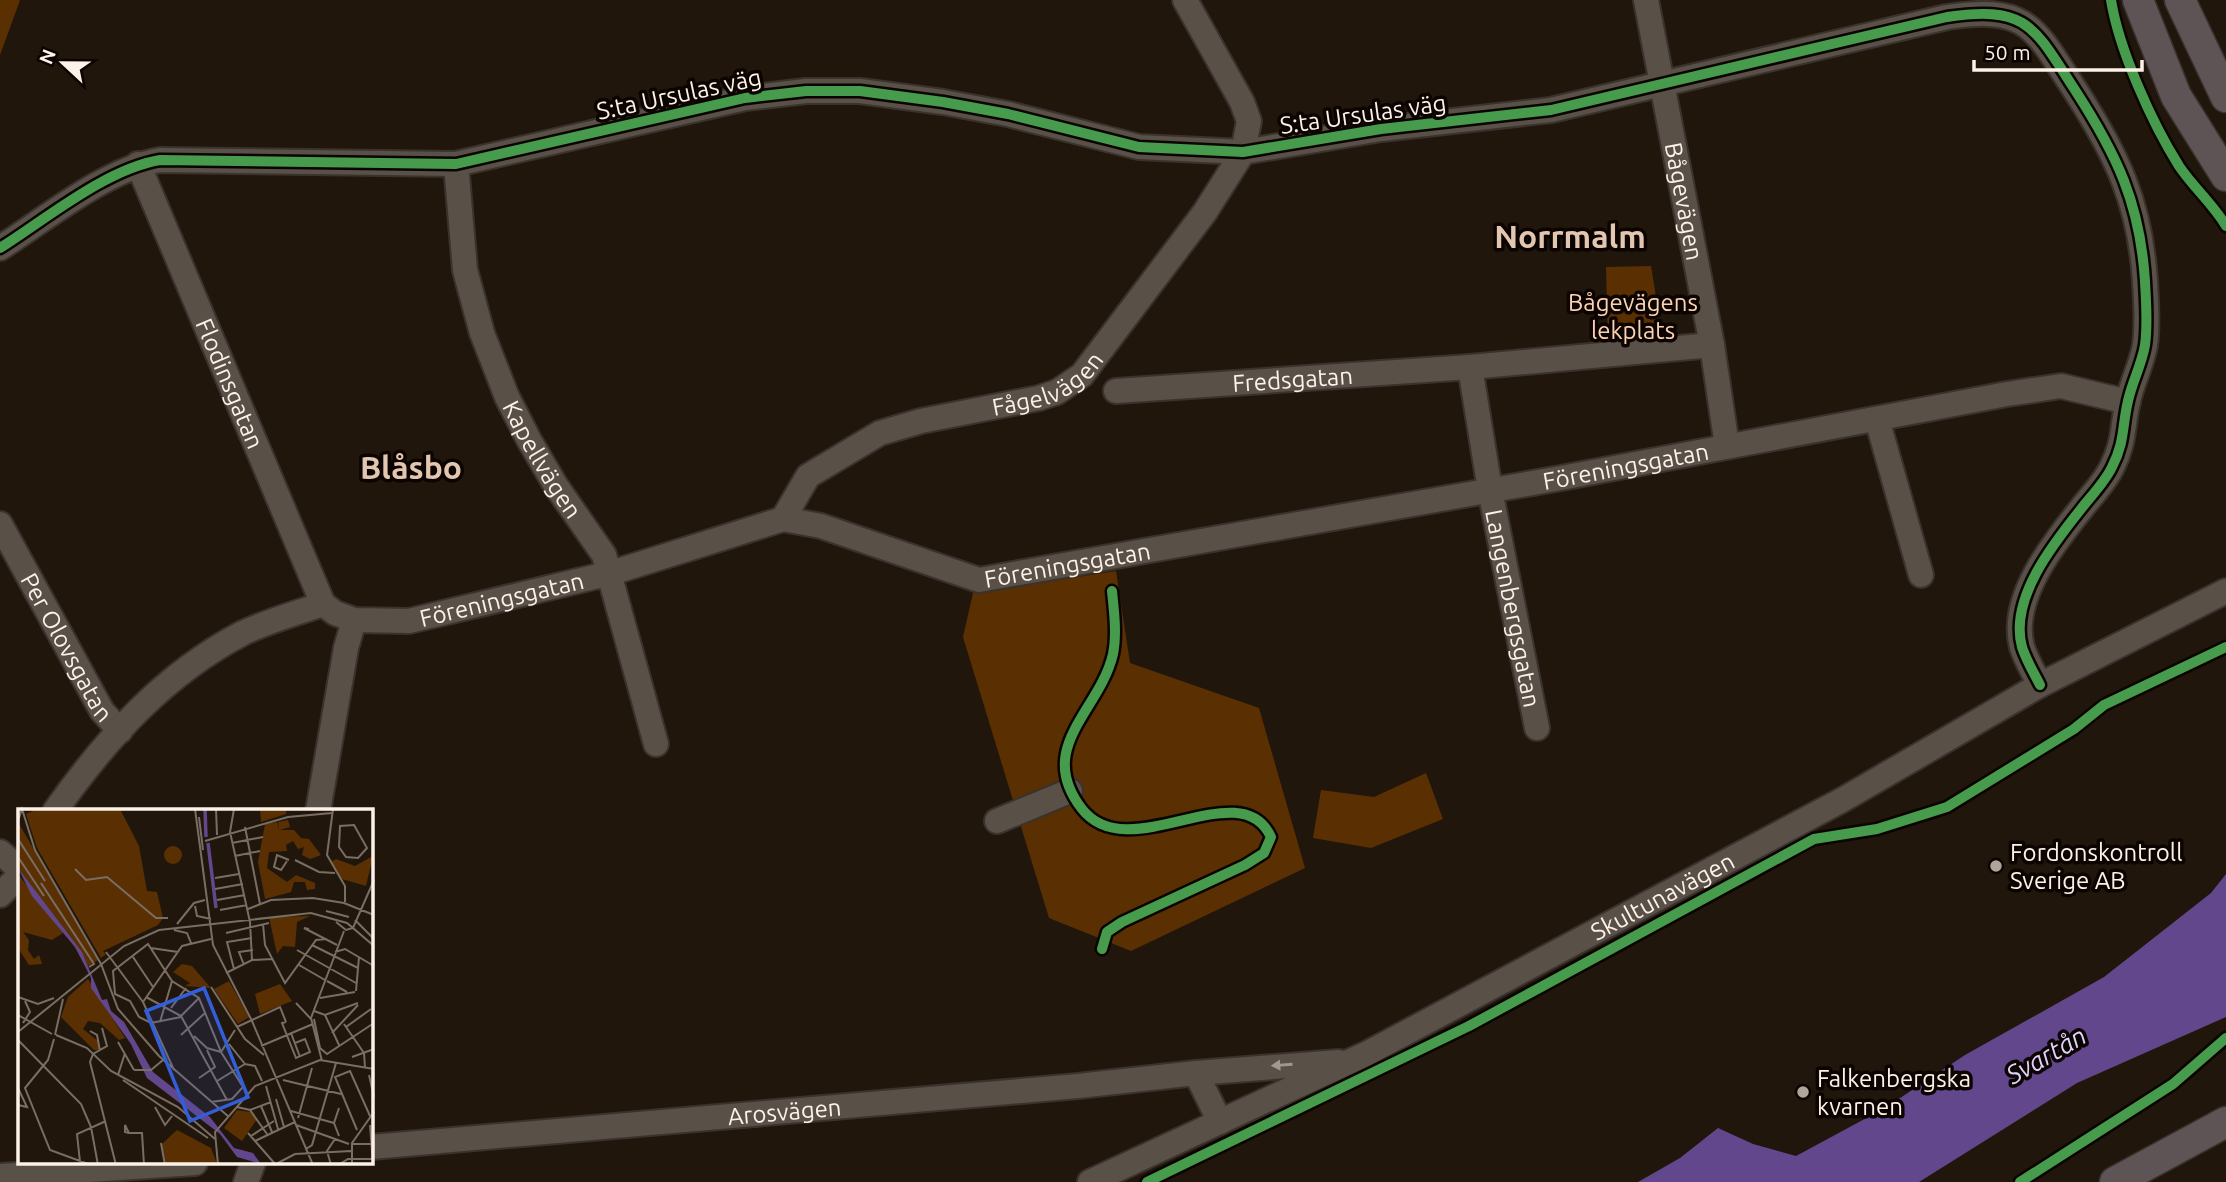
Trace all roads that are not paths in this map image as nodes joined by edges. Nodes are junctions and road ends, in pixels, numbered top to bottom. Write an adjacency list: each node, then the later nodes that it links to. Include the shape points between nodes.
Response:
1 (1185, 0): 7 (street, via 1242,102 1248,121)
2 (1646, 0): 5 (street, Bågevägen)
3 (2138, 0): 10 (main road, via 2176,96)
4 (2180, 0): 6 (main road)
5 (1663, 85): 7 (street, S:ta Ursulas väg, via 1551,110 1381,129); 12 (street, Bågevägen); 15 (street, S:ta Ursulas väg, via 1978,12 2008,15 2033,28 2114,156 2135,208 2147,310 2145,346)
6 (2226, 97)
7 (1243, 152): 9 (street, S:ta Ursulas väg, via 1139,147 943,102 860,91 806,91 746,98); 19 (street, Fågelvägen, via 1205,212 1082,375 1038,398 880,433 808,476)
8 (138, 164): 9 (street, S:ta Ursulas väg, via 176,160); 11 (street, S:ta Ursulas väg); 24 (street, Flodinsgatan)
9 (456, 164): 21 (street, Kapellvägen, via 465,270 482,332 529,440)
10 (2226, 176)
11 (0, 248)
12 (1712, 345): 13 (street, Fredsgatan); 17 (street, Bågevägen)
13 (1470, 367): 14 (street, Fredsgatan); 18 (street)
14 (1116, 391)
15 (2128, 402): 16 (street, Föreningsgatan, via 2061,386); 26 (street, S:ta Ursulas väg, via 2124,440 2111,470 2076,515 2027,593 2022,646)
16 (1877, 419): 17 (street, Föreningsgatan); 22 (street)
17 (1727, 446): 18 (street, Föreningsgatan)
18 (1490, 490): 19 (street, Föreningsgatan, via 979,580 821,526); 27 (street, Langenbergsgatan)
19 (783, 519): 21 (street, Föreningsgatan)
20 (0, 524): 28 (street, Per Olovsgatan, via 102,711)
21 (611, 573): 25 (street, Föreningsgatan, via 409,621); 29 (street, Kapellvägen)
22 (1921, 575)
23 (2226, 591): 26 (street, Skultunavägen)
24 (323, 604): 25 (street, Föreningsgatan); 28 (street, via 245,632 199,659 167,681)
25 (354, 620): 32 (street)
26 (2040, 685): 38 (street, Skultunavägen, via 1843,799)
27 (1537, 728)
28 (120, 731): 31 (street)
29 (656, 744)
30 (1070, 791): 33 (street)
31 (56, 809)
32 (318, 809)
33 (998, 821)
34 (0, 852): 35 (street)
35 (18, 868)
36 (18, 877): 37 (street)
37 (0, 895)
38 (1350, 1062): 39 (street, Arosvägen, one-way to 39); 40 (street, Skultunavägen)
39 (1196, 1073): 40 (street); 42 (street, Arosvägen)
40 (1220, 1122): 47 (street, Skultunavägen)
41 (2226, 1122): 48 (main road)
42 (373, 1147)
43 (180, 1164): 45 (street)
44 (253, 1164): 46 (street)
45 (0, 1176)
46 (246, 1182)
47 (1090, 1182)
48 (2115, 1182)

